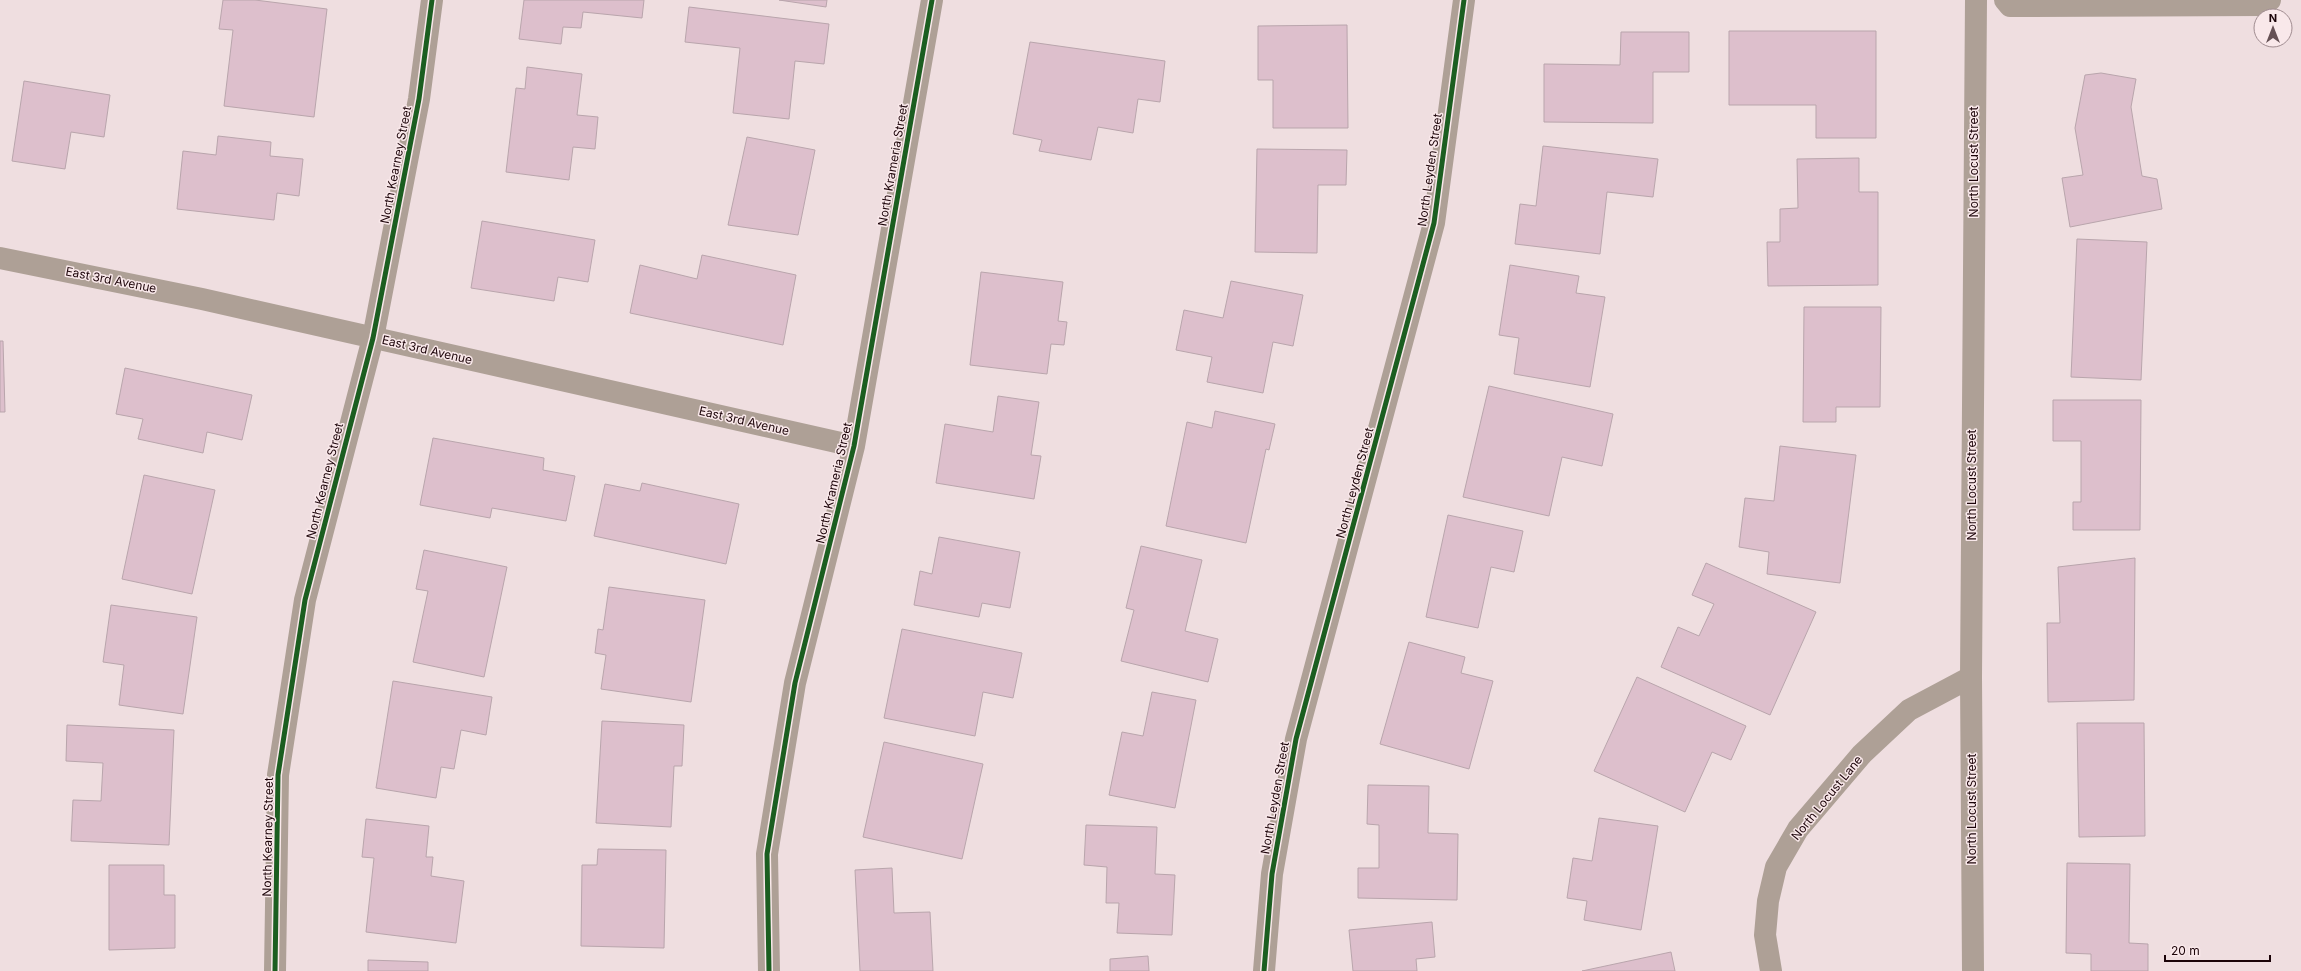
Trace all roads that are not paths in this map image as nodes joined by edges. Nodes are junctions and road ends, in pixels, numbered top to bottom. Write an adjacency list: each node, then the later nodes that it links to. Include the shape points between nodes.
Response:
1 (432, 0): 8 (street, North Kearney Street, via 418,99)
2 (932, 0): 9 (street, North Krameria Street)
3 (1464, 0): 13 (street, North Leyden Street, via 1434,223 1296,739 1272,874)
4 (1976, 0): 10 (street, North Locust Street)
5 (2005, 0): 6 (street, via 2010,6 2264,4)
6 (2270, 0)
7 (0, 258): 8 (street, East 3rd Avenue, via 202,298)
8 (372, 338): 9 (street, East 3rd Avenue); 11 (street, North Kearney Street, via 305,600 279,767)
9 (854, 446): 12 (street, North Krameria Street, via 795,683 767,854)
10 (1971, 677): 14 (street, North Locust Lane, via 1909,710 1862,754 1798,829 1776,867 1768,900 1765,935); 15 (street, North Locust Street)
11 (276, 971)
12 (769, 971)
13 (1264, 971)
14 (1771, 971)
15 (1973, 971)

